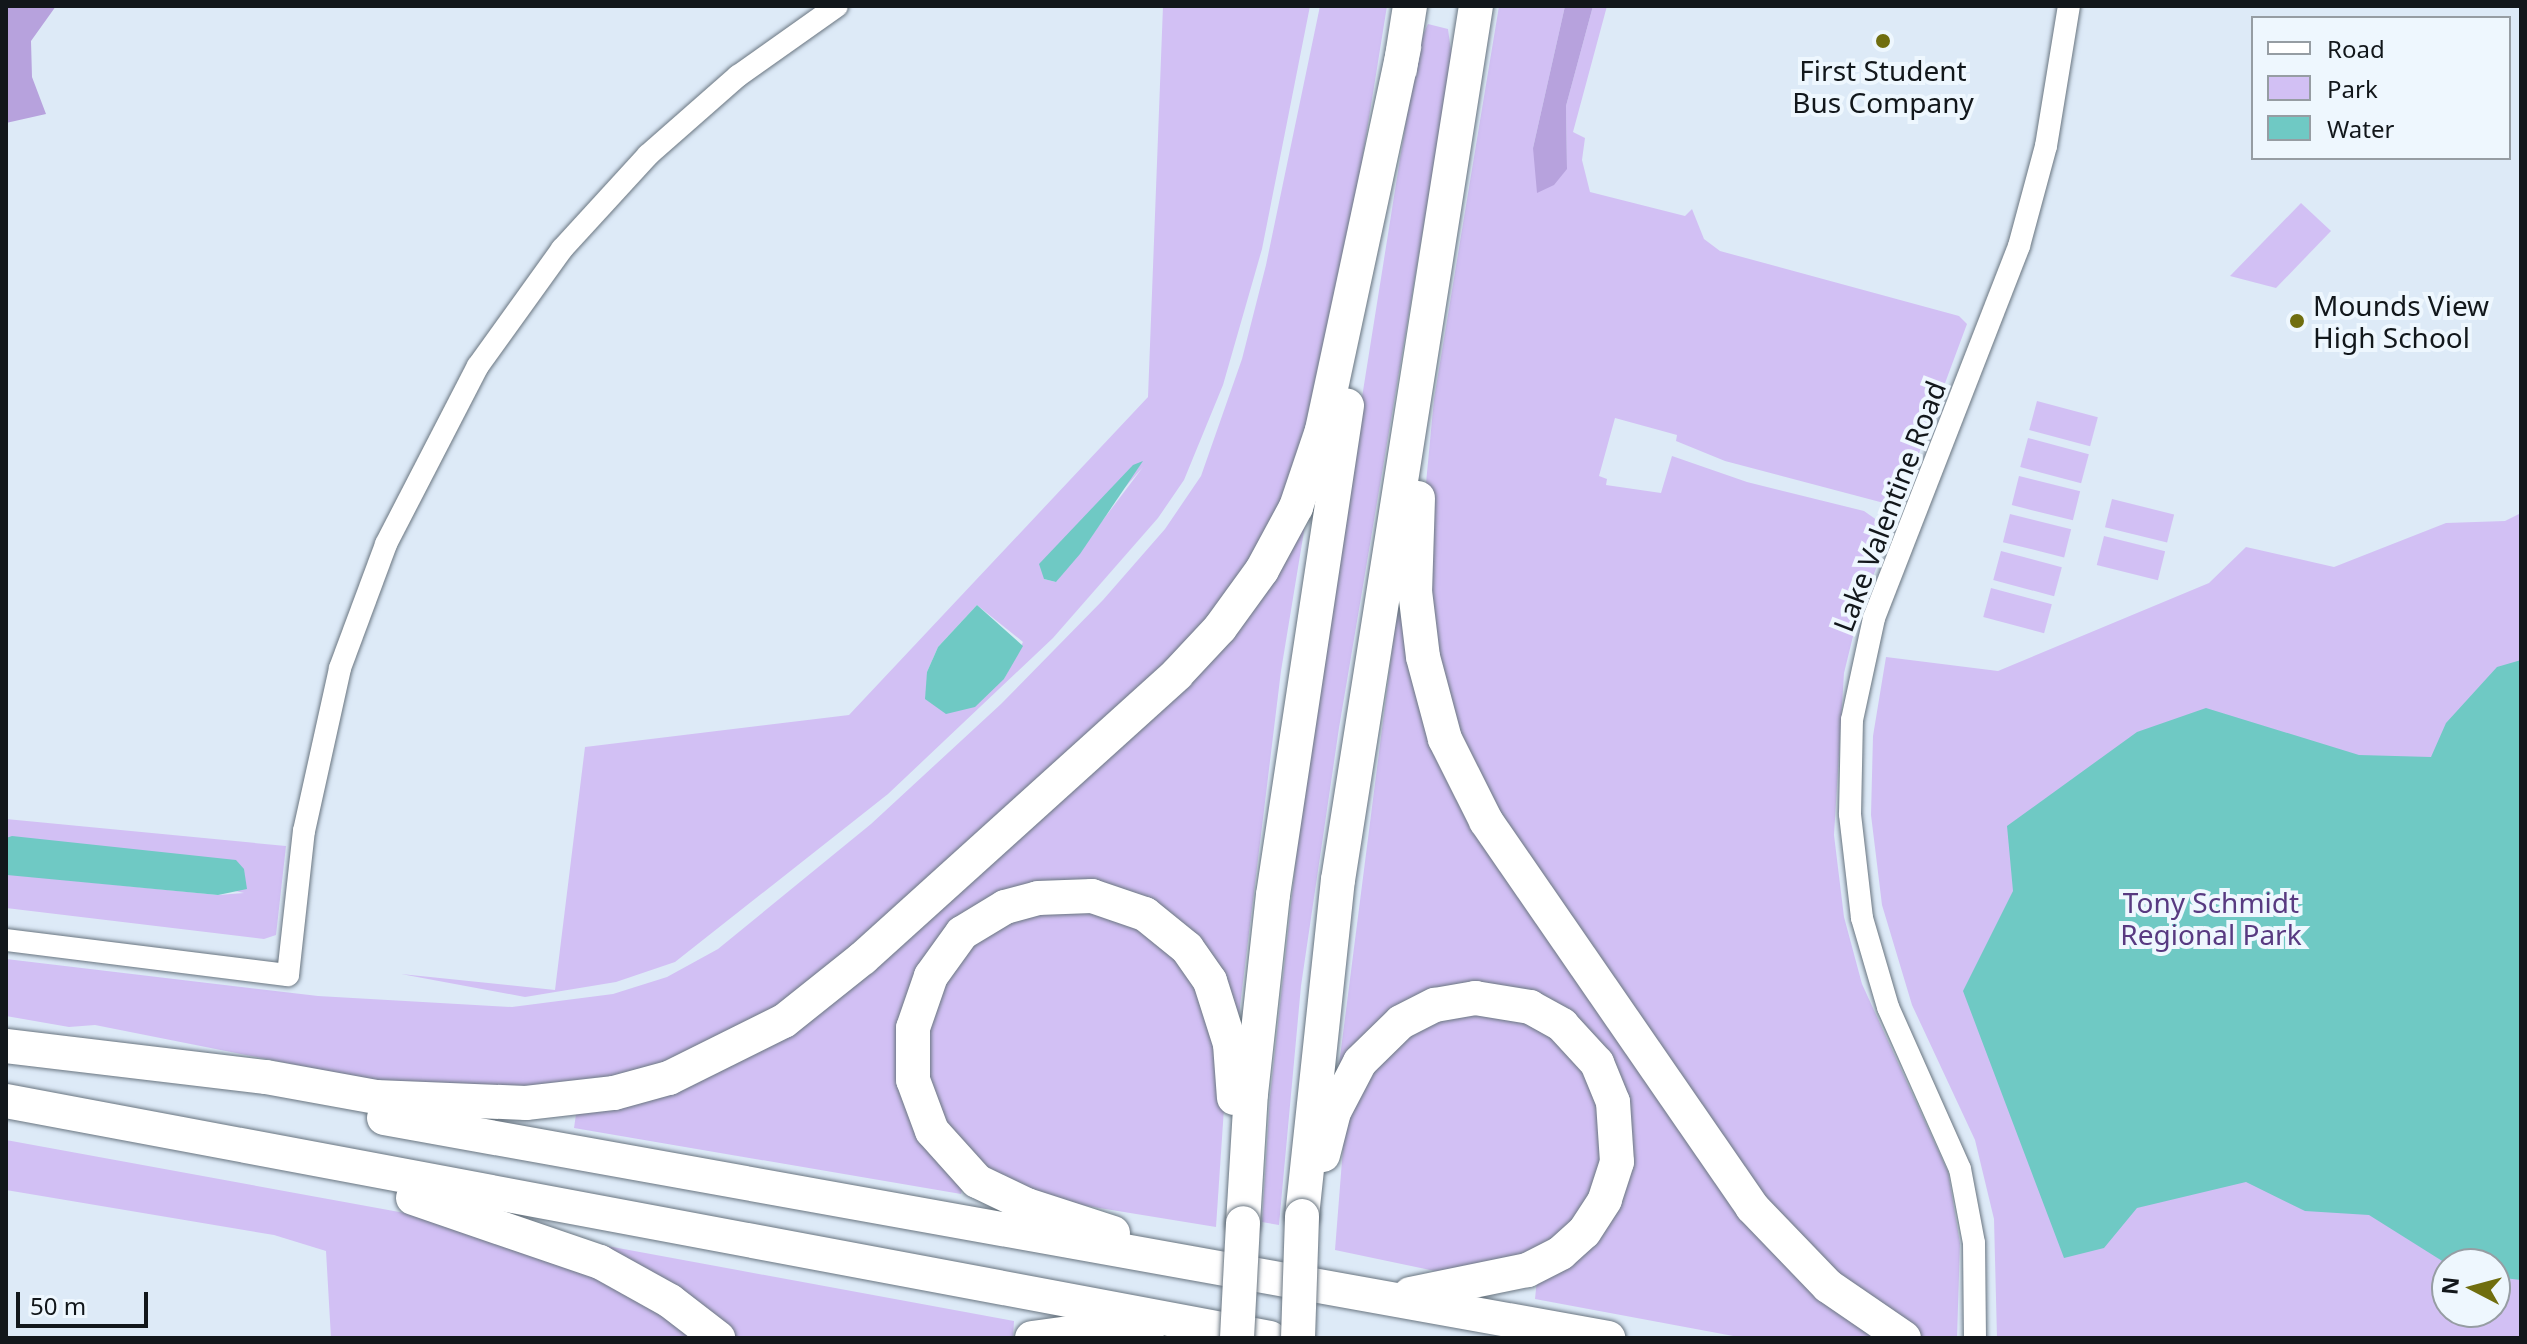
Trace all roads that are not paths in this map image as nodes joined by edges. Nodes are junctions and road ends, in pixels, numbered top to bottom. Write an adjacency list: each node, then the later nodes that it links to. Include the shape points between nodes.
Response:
1 (837, 6): 7 (street, via 738,76 648,155 562,249 471,377 386,544 340,668 306,817 288,975)
2 (1410, 6): 5 (highway)
3 (1476, 6): 6 (highway)
4 (2069, 6): 21 (street, Lake Valentine Road, via 2046,146 2019,246 1874,618 1852,720 1850,814 1862,918 1888,1007 1960,1169 1974,1243)
5 (1404, 48): 8 (highway, via 1322,430 1296,507 1262,570 1220,628 1177,674 863,958 784,1021 669,1078 614,1093 526,1103 376,1097 266,1077); 11 (highway, via 1282,828)
6 (1428, 312): 12 (highway, via 1329,940); 20 (highway, via 1415,591 1423,657 1454,760 1507,854 1740,1193 1804,1264 1847,1302)
7 (6, 940)
8 (6, 1047): 13 (highway)
9 (6, 1101): 10 (highway)
10 (95, 1117): 15 (highway, via 408,1196 544,1239 645,1286); 17 (highway)
11 (1246, 1175): 13 (highway, via 1230,1044 1218,998 1197,961 1158,922 1092,896 1038,898 991,914 951,946 923,992 911,1045 916,1095 942,1145 965,1171 993,1190); 17 (highway, bridge, via 1243,1223)
12 (1302, 1216): 14 (highway, via 1341,1094 1373,1047 1401,1022 1435,1005 1495,999 1546,1014 1574,1035 1602,1073 1617,1122 1615,1172 1596,1216 1561,1253 1527,1270); 18 (highway, bridge)
13 (1184, 1261): 14 (highway)
14 (1391, 1298): 19 (highway)
15 (718, 1338)
16 (1032, 1338): 17 (highway, via 1103,1331)
17 (1256, 1338)
18 (1298, 1338)
19 (1608, 1338)
20 (1904, 1338)
21 (1975, 1338)

